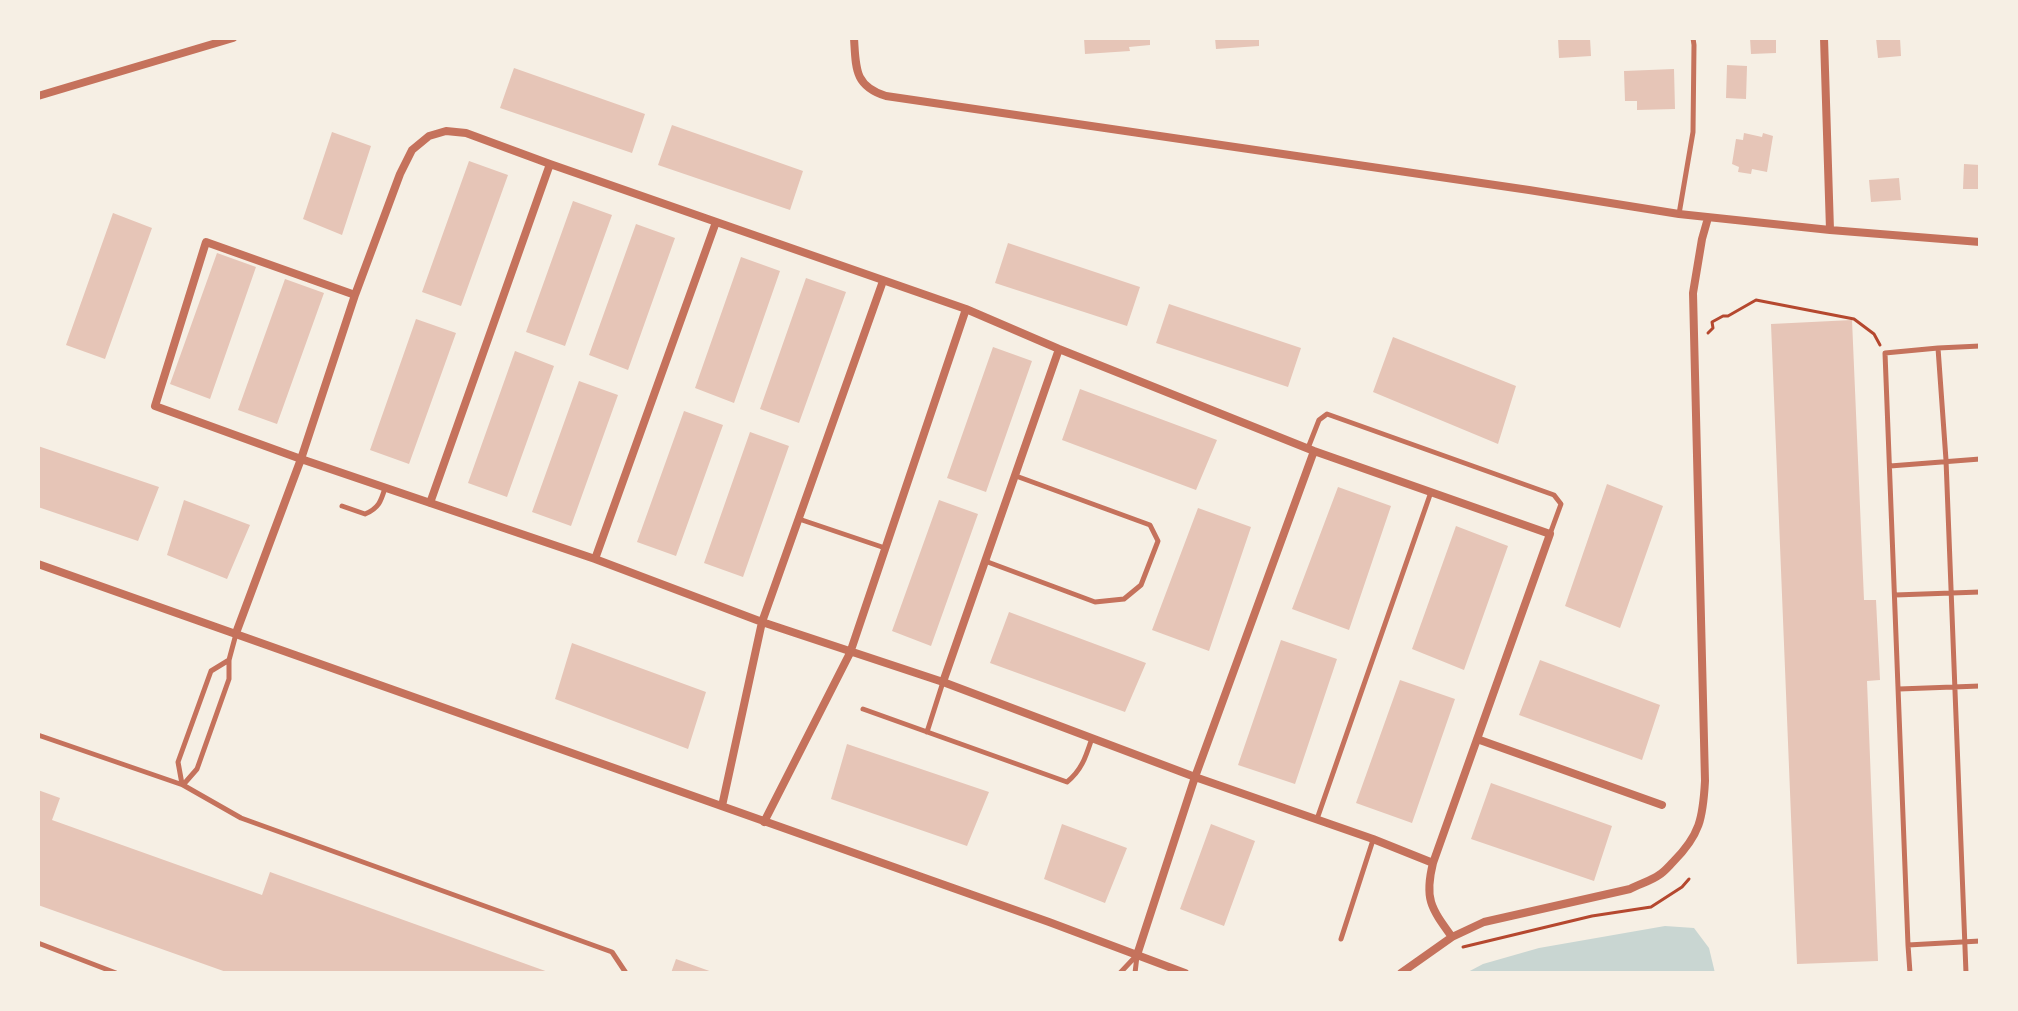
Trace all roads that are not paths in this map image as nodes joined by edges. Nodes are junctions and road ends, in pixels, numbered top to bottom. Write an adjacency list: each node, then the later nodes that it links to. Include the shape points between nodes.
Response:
1 (233, 38): 5 (street)
2 (854, 38): 7 (street, via 858,75 863,84 886,96)
3 (1693, 38): 7 (lane, via 1693,132)
4 (1824, 38): 10 (street)
5 (38, 96)
6 (550, 164): 9 (street); 13 (street, via 466,133 429,136 412,150 400,174); 26 (street)
7 (1679, 214): 8 (street)
8 (1708, 218): 10 (street); 58 (street, via 1693,293 1705,781 1695,836 1661,874 1630,889 1484,922)
9 (716, 222): 12 (street); 31 (street)
10 (1830, 230): 11 (street)
11 (1980, 242)
12 (883, 281): 14 (street); 28 (street)
13 (355, 295): 19 (street); 19 (street, via 206,242 155,406)
14 (966, 309): 17 (street); 30 (street)
15 (1980, 346): 16 (lane)
16 (1938, 348): 21 (lane); 22 (lane, via 1885,353)
17 (1059, 349): 18 (street); 23 (street)
18 (1311, 449): 25 (street); 29 (lane, via 1319,420 1327,414 1554,495 1561,504); 50 (street)
19 (301, 459): 24 (street); 38 (street)
20 (1980, 459): 21 (lane)
21 (1946, 460): 22 (lane); 35 (lane)
22 (1890, 466): 36 (lane)
23 (1015, 476): 32 (street); 32 (lane, via 1150,525 1158,541 1141,585 1124,599 1095,602)
24 (385, 488): 26 (street); 27 (lane, via 381,502 365,514)
25 (1431, 491): 29 (street); 54 (lane)
26 (430, 503): 31 (street)
27 (342, 506)
28 (799, 519): 30 (lane); 37 (street)
29 (1550, 534): 49 (street)
30 (885, 548): 39 (street)
31 (595, 559): 37 (street)
32 (985, 561): 41 (street)
33 (38, 564): 38 (street)
34 (1980, 592): 35 (lane)
35 (1951, 593): 36 (lane); 42 (lane)
36 (1895, 595): 44 (lane)
37 (762, 622): 39 (street); 53 (street)
38 (236, 633): 40 (lane); 53 (street)
39 (850, 653): 41 (street); 55 (street)
40 (229, 660): 51 (lane, via 229,679 197,769); 51 (lane, via 211,671 178,762)
41 (943, 682): 46 (lane); 48 (street)
42 (1954, 686): 43 (lane); 44 (lane); 60 (lane)
43 (1980, 686)
44 (1899, 689): 63 (lane)
45 (863, 709): 46 (lane)
46 (927, 732): 48 (lane, via 1067,782 1084,764)
47 (38, 735): 51 (lane)
48 (1092, 738): 50 (street)
49 (1477, 739): 52 (street); 57 (street)
50 (1195, 777): 54 (street); 64 (street)
51 (183, 785): 66 (lane, via 241,818 612,952)
52 (1662, 805)
53 (722, 806): 55 (street)
54 (1317, 819): 56 (street)
55 (764, 822): 64 (street)
56 (1373, 839): 57 (street); 59 (lane)
57 (1433, 863): 58 (street, via 1430,901)
58 (1452, 937): 70 (street)
59 (1341, 939)
60 (1964, 941): 61 (lane); 63 (lane); 72 (lane)
61 (1980, 941)
62 (38, 943): 65 (lane)
63 (1908, 945): 71 (lane)
64 (1137, 955): 67 (lane); 68 (lane); 69 (street)
65 (116, 973)
66 (626, 973)
67 (1120, 973)
68 (1135, 973)
69 (1185, 973)
70 (1401, 973)
71 (1910, 973)
72 (1966, 973)

